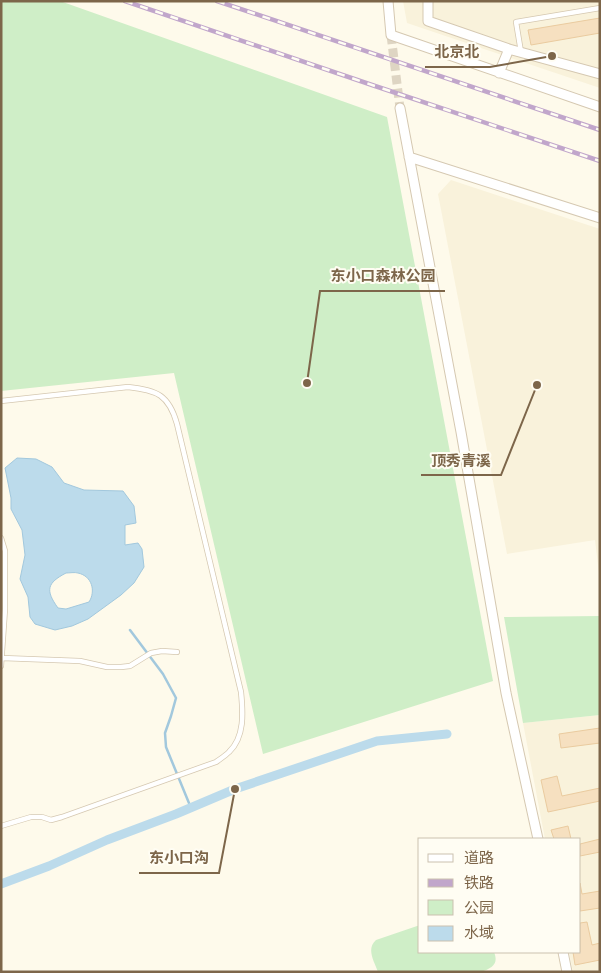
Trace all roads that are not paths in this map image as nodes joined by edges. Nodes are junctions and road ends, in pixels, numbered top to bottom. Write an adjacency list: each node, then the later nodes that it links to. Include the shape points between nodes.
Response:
1 (388, 1): 6 (street, via 391,35)
2 (428, 1): 4 (street, via 428,21)
3 (600, 8): 5 (lane, via 516,22)
4 (509, 49): 5 (street); 6 (street)
5 (522, 52): 7 (street)
6 (499, 72): 9 (street)
7 (600, 74)
8 (400, 108): 10 (street)
9 (600, 108)
10 (409, 157): 11 (street); 18 (street, via 506,693)
11 (600, 218)
12 (1, 401): 17 (lane, via 128,387 156,393 167,400 173,410 243,708 239,738 216,762 62,817 51,820 31,818)
13 (1, 538): 15 (lane, via 5,551)
14 (177, 652): 15 (lane, via 151,653 121,668 80,661)
15 (2, 658): 16 (lane)
16 (1, 666)
17 (1, 826)
18 (538, 838)
19 (563, 953): 20 (street)
20 (567, 972)

